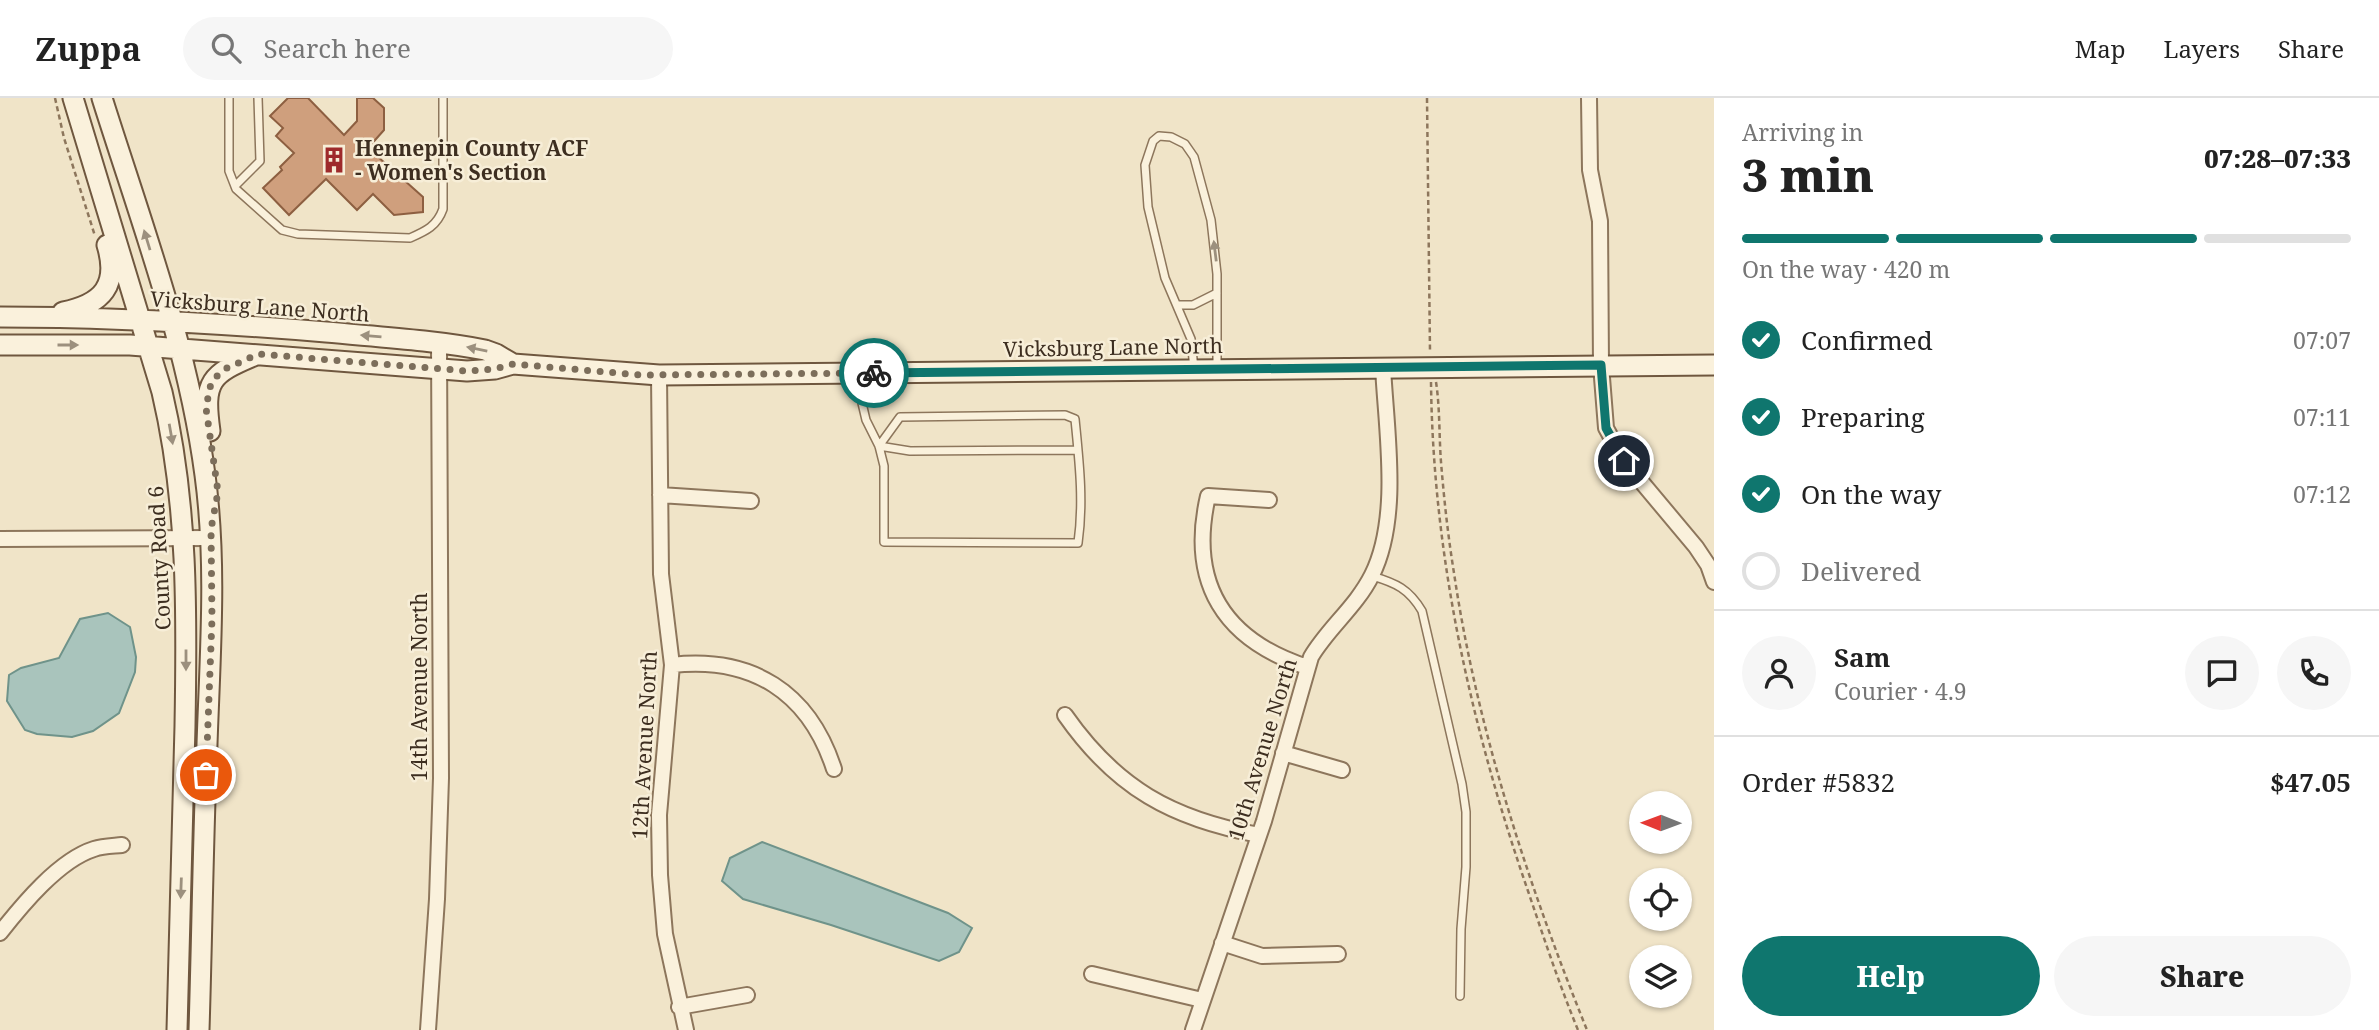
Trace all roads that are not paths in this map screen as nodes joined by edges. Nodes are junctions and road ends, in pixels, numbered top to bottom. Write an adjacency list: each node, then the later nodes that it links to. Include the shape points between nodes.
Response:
1 (73, 98): 7 (main road, County Road 6)
2 (102, 98): 14 (main road, one-way to 2)
3 (229, 98): 8 (lane, via 229,171)
4 (258, 98): 8 (lane, via 260,160)
5 (443, 98): 8 (lane, via 443,209 426,232 410,238 298,234 282,230)
6 (1589, 98): 21 (street, via 1590,170 1601,234)
7 (80, 122): 12 (main road, via 80,158 111,259 110,282 86,306); 13 (main road, County Road 6)
8 (234, 186)
9 (1217, 293): 10 (lane, via 1194,305); 10 (lane, one-way to 10, via 1211,220 1194,157 1185,144 1159,136 1145,165 1148,207 1165,278); 26 (lane)
10 (1177, 304): 25 (lane, via 1191,339)
11 (0, 317): 12 (main road, Vicksburg Lane North)
12 (30, 317): 13 (main road, Vicksburg Lane North)
13 (141, 320): 14 (main road, Vicksburg Lane North); 17 (main road, County Road 6)
14 (171, 321): 15 (main road, Vicksburg Lane North, one-way to 14); 18 (main road)
15 (439, 342): 20 (main road, Vicksburg Lane North, one-way to 15, via 485,350); 24 (street, 14th Avenue North)
16 (0, 345): 17 (main road, Vicksburg Lane North, one-way to 17)
17 (149, 346): 18 (main road, Vicksburg Lane North); 36 (main road, County Road 6, one-way to 36, via 170,427)
18 (180, 349): 19 (main road, Vicksburg Lane North); 34 (main road, via 197,428)
19 (258, 354): 24 (main road, Vicksburg Lane North); 34 (main road, via 225,369 207,395 218,492)
20 (513, 364): 24 (main road, Vicksburg Lane North, via 479,371); 28 (main road, Vicksburg Lane North)
21 (1601, 365): 22 (main road, Vicksburg Lane North); 23 (main road, Vicksburg Lane North); 38 (street, via 1606,428 1613,444 1696,547)
22 (1714, 365)
23 (1383, 366): 26 (main road, Vicksburg Lane North); 37 (street, 10th Avenue North, via 1390,497 1383,545)
24 (439, 369): 57 (street, 14th Avenue North, via 441,778)
25 (1194, 369): 26 (main road, Vicksburg Lane North); 27 (main road, Vicksburg Lane North)
26 (1217, 369)
27 (861, 373): 28 (main road, Vicksburg Lane North); 29 (lane, via 866,420)
28 (659, 375): 31 (street, 12th Avenue North)
29 (879, 446): 30 (lane, via 910,451); 30 (lane, via 900,417 1065,415 1075,419); 30 (lane, via 884,466 884,542 900,543 1078,542)
30 (1078, 450)
31 (660, 495): 33 (street); 39 (street, 12th Avenue North, via 661,574)
32 (1269, 500): 40 (street, via 1208,496 1202,551 1208,579 1219,604 1256,645)
33 (751, 501)
34 (211, 534): 36 (street); 56 (main road)
35 (0, 539): 36 (street)
36 (184, 540): 55 (main road, County Road 6, one-way to 55, via 186,675)
37 (1372, 576): 40 (street, 10th Avenue North, via 1353,606 1320,641); 52 (lane, via 1403,587 1422,611 1462,784 1467,831)
38 (1714, 582)
39 (672, 666): 43 (street, via 725,665 774,684 813,721); 54 (street, 12th Avenue North, via 659,815 660,875)
40 (1307, 667): 42 (street, 10th Avenue North)
41 (1065, 715): 45 (street, via 1103,761 1159,803 1191,818)
42 (1283, 753): 44 (street); 45 (street, 10th Avenue North)
43 (834, 769)
44 (1342, 770)
45 (1259, 835): 48 (street, 10th Avenue North)
46 (122, 845): 47 (street, via 95,848 50,877)
47 (0, 933)
48 (1222, 943): 49 (street, via 1262,956); 53 (street, 10th Avenue North)
49 (1338, 954)
50 (1092, 974): 53 (street)
51 (747, 995): 54 (street)
52 (1460, 996)
53 (1202, 1000): 59 (street, 10th Avenue North)
54 (679, 1007): 58 (street, 12th Avenue North)
55 (177, 1030)
56 (199, 1030)
57 (428, 1030)
58 (686, 1030)
59 (1193, 1030)

